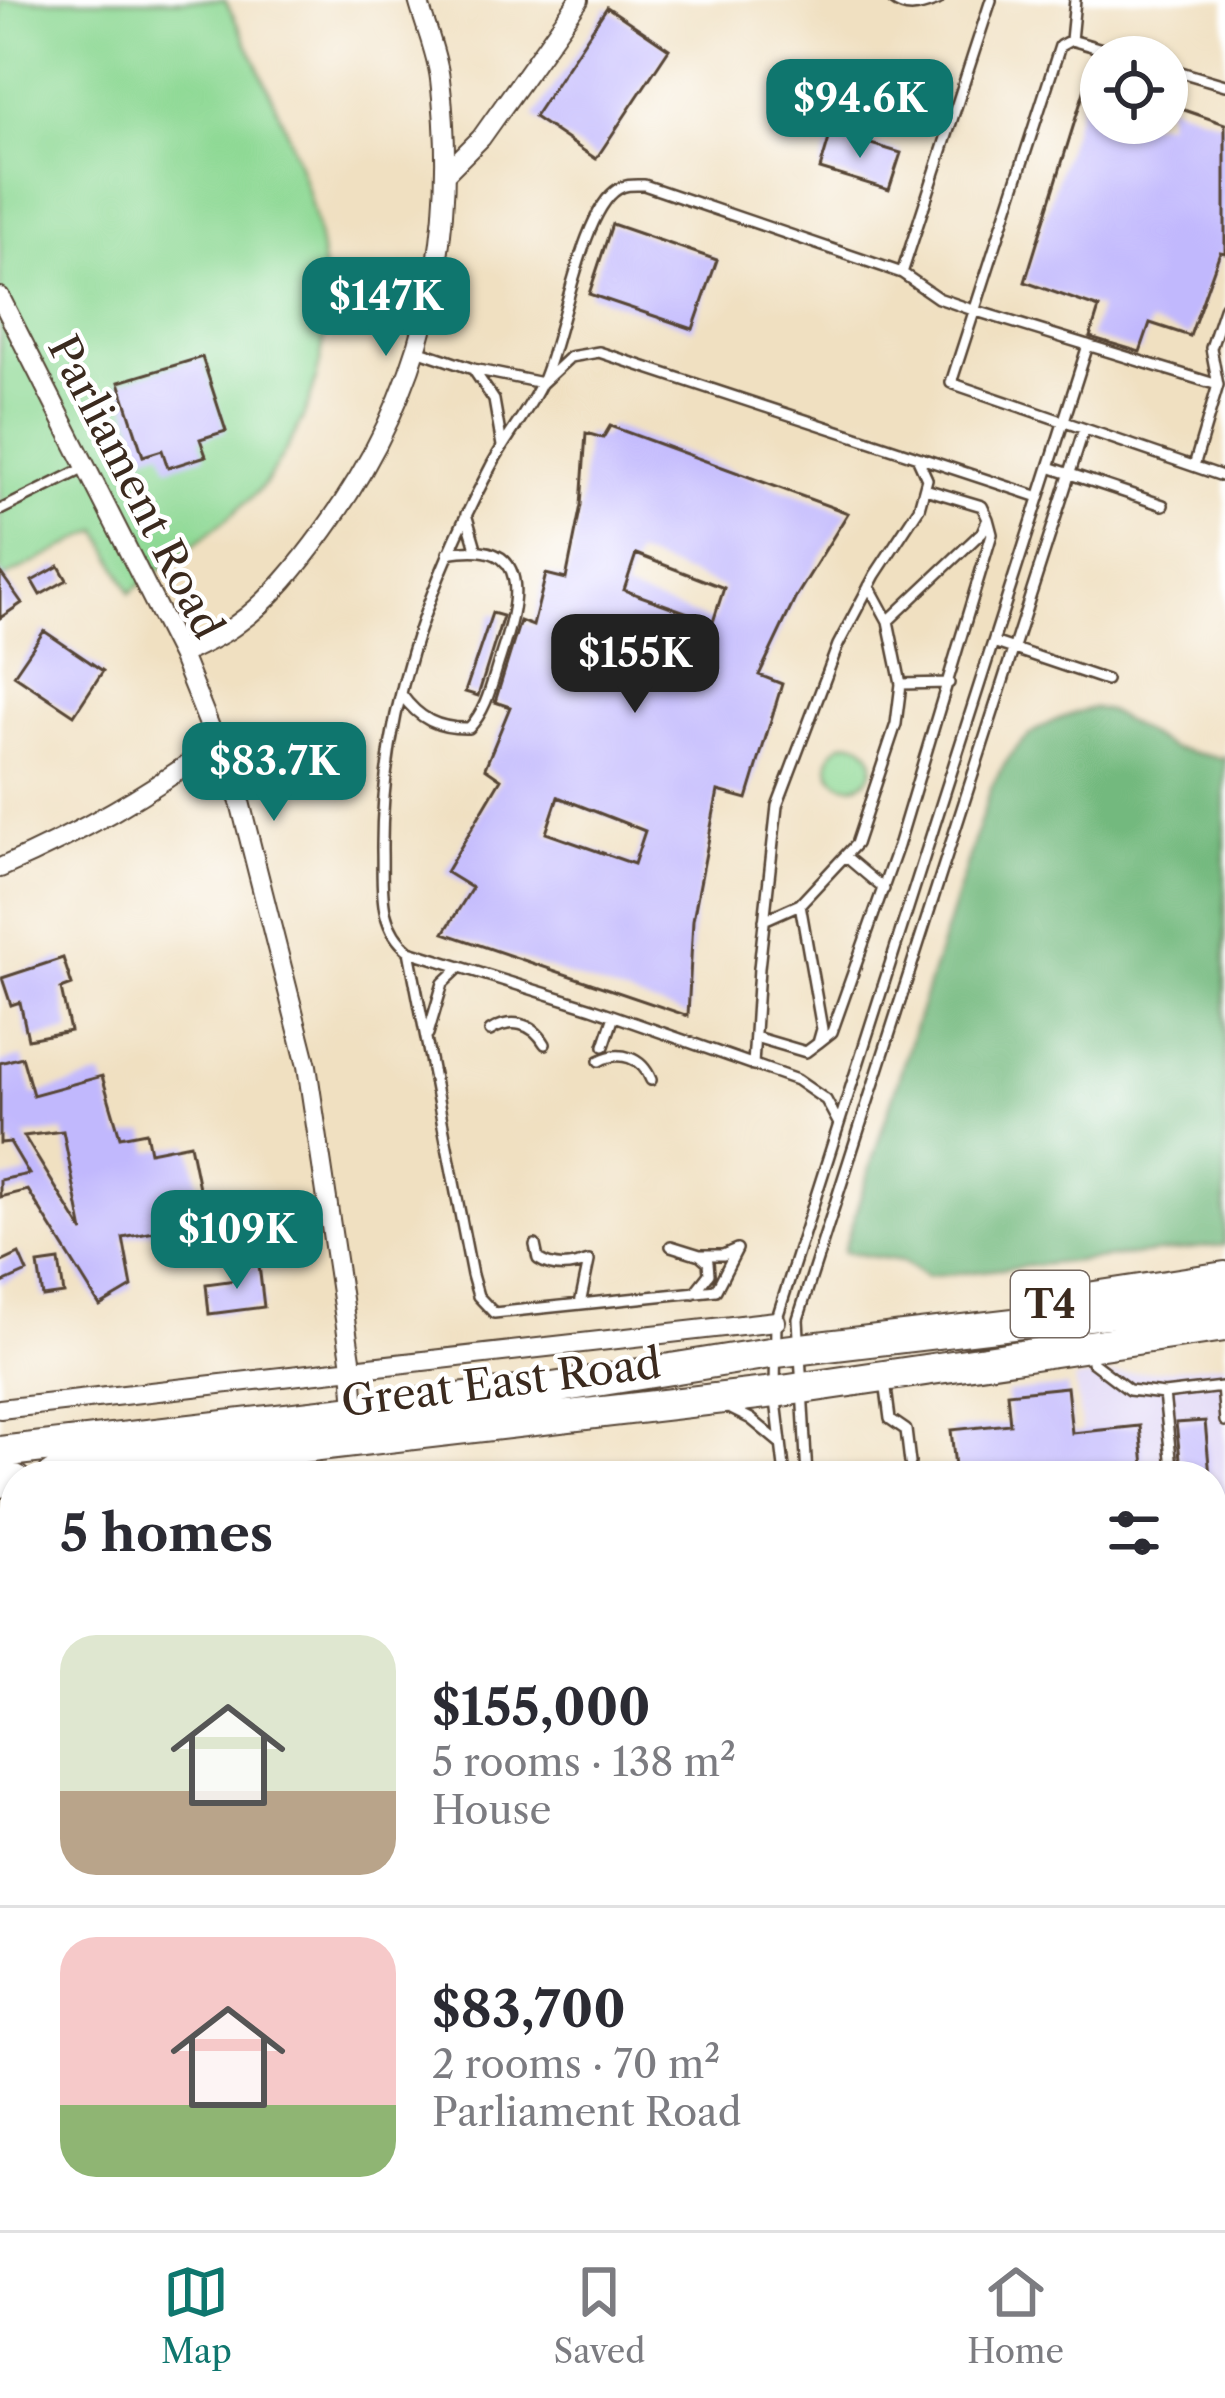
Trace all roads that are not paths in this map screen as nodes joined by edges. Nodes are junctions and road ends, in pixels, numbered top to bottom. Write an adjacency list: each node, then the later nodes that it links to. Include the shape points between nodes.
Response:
1 (418, 0): 12 (street, via 440,74)
2 (579, 0): 12 (street, via 481,138)
3 (893, 0): 4 (lane, via 915,8)
4 (938, 0)
5 (975, 0): 7 (lane)
6 (1075, 0): 8 (lane)
7 (990, 3): 13 (lane)
8 (1071, 40): 9 (lane); 16 (lane, via 1060,46)
9 (1080, 43)
10 (1188, 74): 11 (lane)
11 (1225, 85)
12 (447, 172): 18 (street, via 442,246)
13 (902, 273): 16 (lane); 20 (lane, via 644,185 622,185 593,224)
14 (0, 297): 26 (street, Parliament Road)
15 (1225, 306): 21 (lane, via 1211,348)
16 (974, 310): 17 (lane); 22 (lane, via 951,383)
17 (1088, 345): 21 (lane); 22 (lane)
18 (417, 350): 19 (lane); 43 (street, via 391,424 298,564 238,624)
19 (473, 370): 20 (lane); 24 (lane, via 494,400)
20 (542, 383): 24 (lane); 25 (lane, via 570,357 599,352)
21 (1218, 385): 27 (lane)
22 (1063, 423): 23 (lane); 28 (lane)
23 (1084, 429): 27 (lane); 29 (lane)
24 (502, 446): 35 (lane)
25 (917, 457): 31 (lane); 32 (lane)
26 (87, 466): 34 (lane); 43 (street, Parliament Road)
27 (1194, 466): 30 (lane)
28 (1049, 467): 29 (lane); 32 (lane)
29 (1070, 474): 33 (lane); 42 (lane)
30 (1225, 477)
31 (925, 489): 36 (lane, via 982,506); 39 (lane)
32 (1040, 497): 41 (lane)
33 (1163, 505)
34 (0, 509)
35 (466, 514): 37 (lane); 38 (lane)
36 (988, 519): 40 (lane); 45 (lane, via 992,534)
37 (476, 548): 38 (lane); 48 (lane, via 510,567 518,586 485,704 469,728)
38 (448, 553): 47 (lane)
39 (868, 586): 40 (lane); 55 (lane, via 777,806)
40 (888, 621): 46 (lane)
41 (993, 642): 42 (lane); 68 (lane)
42 (1013, 649): 44 (lane); 77 (lane)
43 (181, 655): 50 (street, Parliament Road)
44 (1106, 680)
45 (949, 682): 46 (lane); 53 (lane)
46 (901, 684): 51 (lane, via 896,724)
47 (401, 694): 48 (lane); 49 (lane)
48 (416, 716): 49 (lane)
49 (391, 734): 56 (lane, via 383,904 394,939)
50 (219, 742): 52 (street, via 84,831); 81 (street, Parliament Road, via 308,1066)
51 (845, 856): 53 (lane); 54 (lane)
52 (0, 868)
53 (884, 889): 62 (lane, via 832,1032)
54 (800, 904): 55 (lane); 62 (lane)
55 (764, 920): 60 (lane)
56 (410, 951): 57 (lane); 61 (lane)
57 (460, 967): 58 (lane); 61 (lane, via 443,983)
58 (614, 1016): 64 (lane, via 606,1040); 66 (lane)
59 (490, 1031): 63 (lane, via 523,1024)
60 (755, 1037): 62 (lane, via 806,1052); 66 (lane)
61 (427, 1039): 75 (lane, via 478,1296 494,1313)
62 (818, 1043)
63 (545, 1044)
64 (624, 1056): 65 (lane); 67 (lane)
65 (599, 1061)
66 (753, 1065): 68 (lane, via 797,1080 826,1100)
67 (651, 1080)
68 (839, 1124): 77 (lane)
69 (536, 1245): 75 (lane, via 549,1266 590,1261)
70 (671, 1246): 71 (lane)
71 (700, 1255): 73 (lane, via 709,1274); 73 (lane, via 737,1249 716,1290)
72 (1225, 1277): 78 (main road, Great East Road / T4, via 911,1328)
73 (694, 1293): 75 (lane)
74 (1225, 1299): 78 (main road, Great East Road / T4)
75 (580, 1304)
76 (1225, 1327): 82 (main road, Great East Road / T4)
77 (787, 1335): 78 (main road, Great East Road / T4); 81 (street); 85 (lane); 85 (lane); 89 (main road, Great East Road / T4, via 553,1388)
78 (878, 1341)
79 (1225, 1348): 80 (main road, Great East Road / T4)
80 (1092, 1362): 82 (main road, Great East Road / T4, via 987,1374); 86 (lane, via 1130,1390)
81 (352, 1366): 88 (street); 89 (street, Parliament Road)
82 (958, 1366): 83 (main road, Great East Road / T4)
83 (884, 1377): 85 (main road, Great East Road / T4); 96 (lane, via 890,1419 906,1430)
84 (1223, 1385): 86 (lane); 90 (lane)
85 (788, 1391): 87 (main road, Great East Road / T4); 91 (lane); 95 (lane)
86 (1164, 1394): 97 (lane)
87 (712, 1400): 91 (lane); 93 (main road, Great East Road / T4)
88 (0, 1409)
89 (355, 1411): 92 (main road, Great East Road / T4)
90 (1225, 1420)
91 (780, 1443): 94 (lane)
92 (0, 1452)
93 (183, 1461)
94 (783, 1461)
95 (804, 1461)
96 (910, 1461)
97 (1171, 1461)

